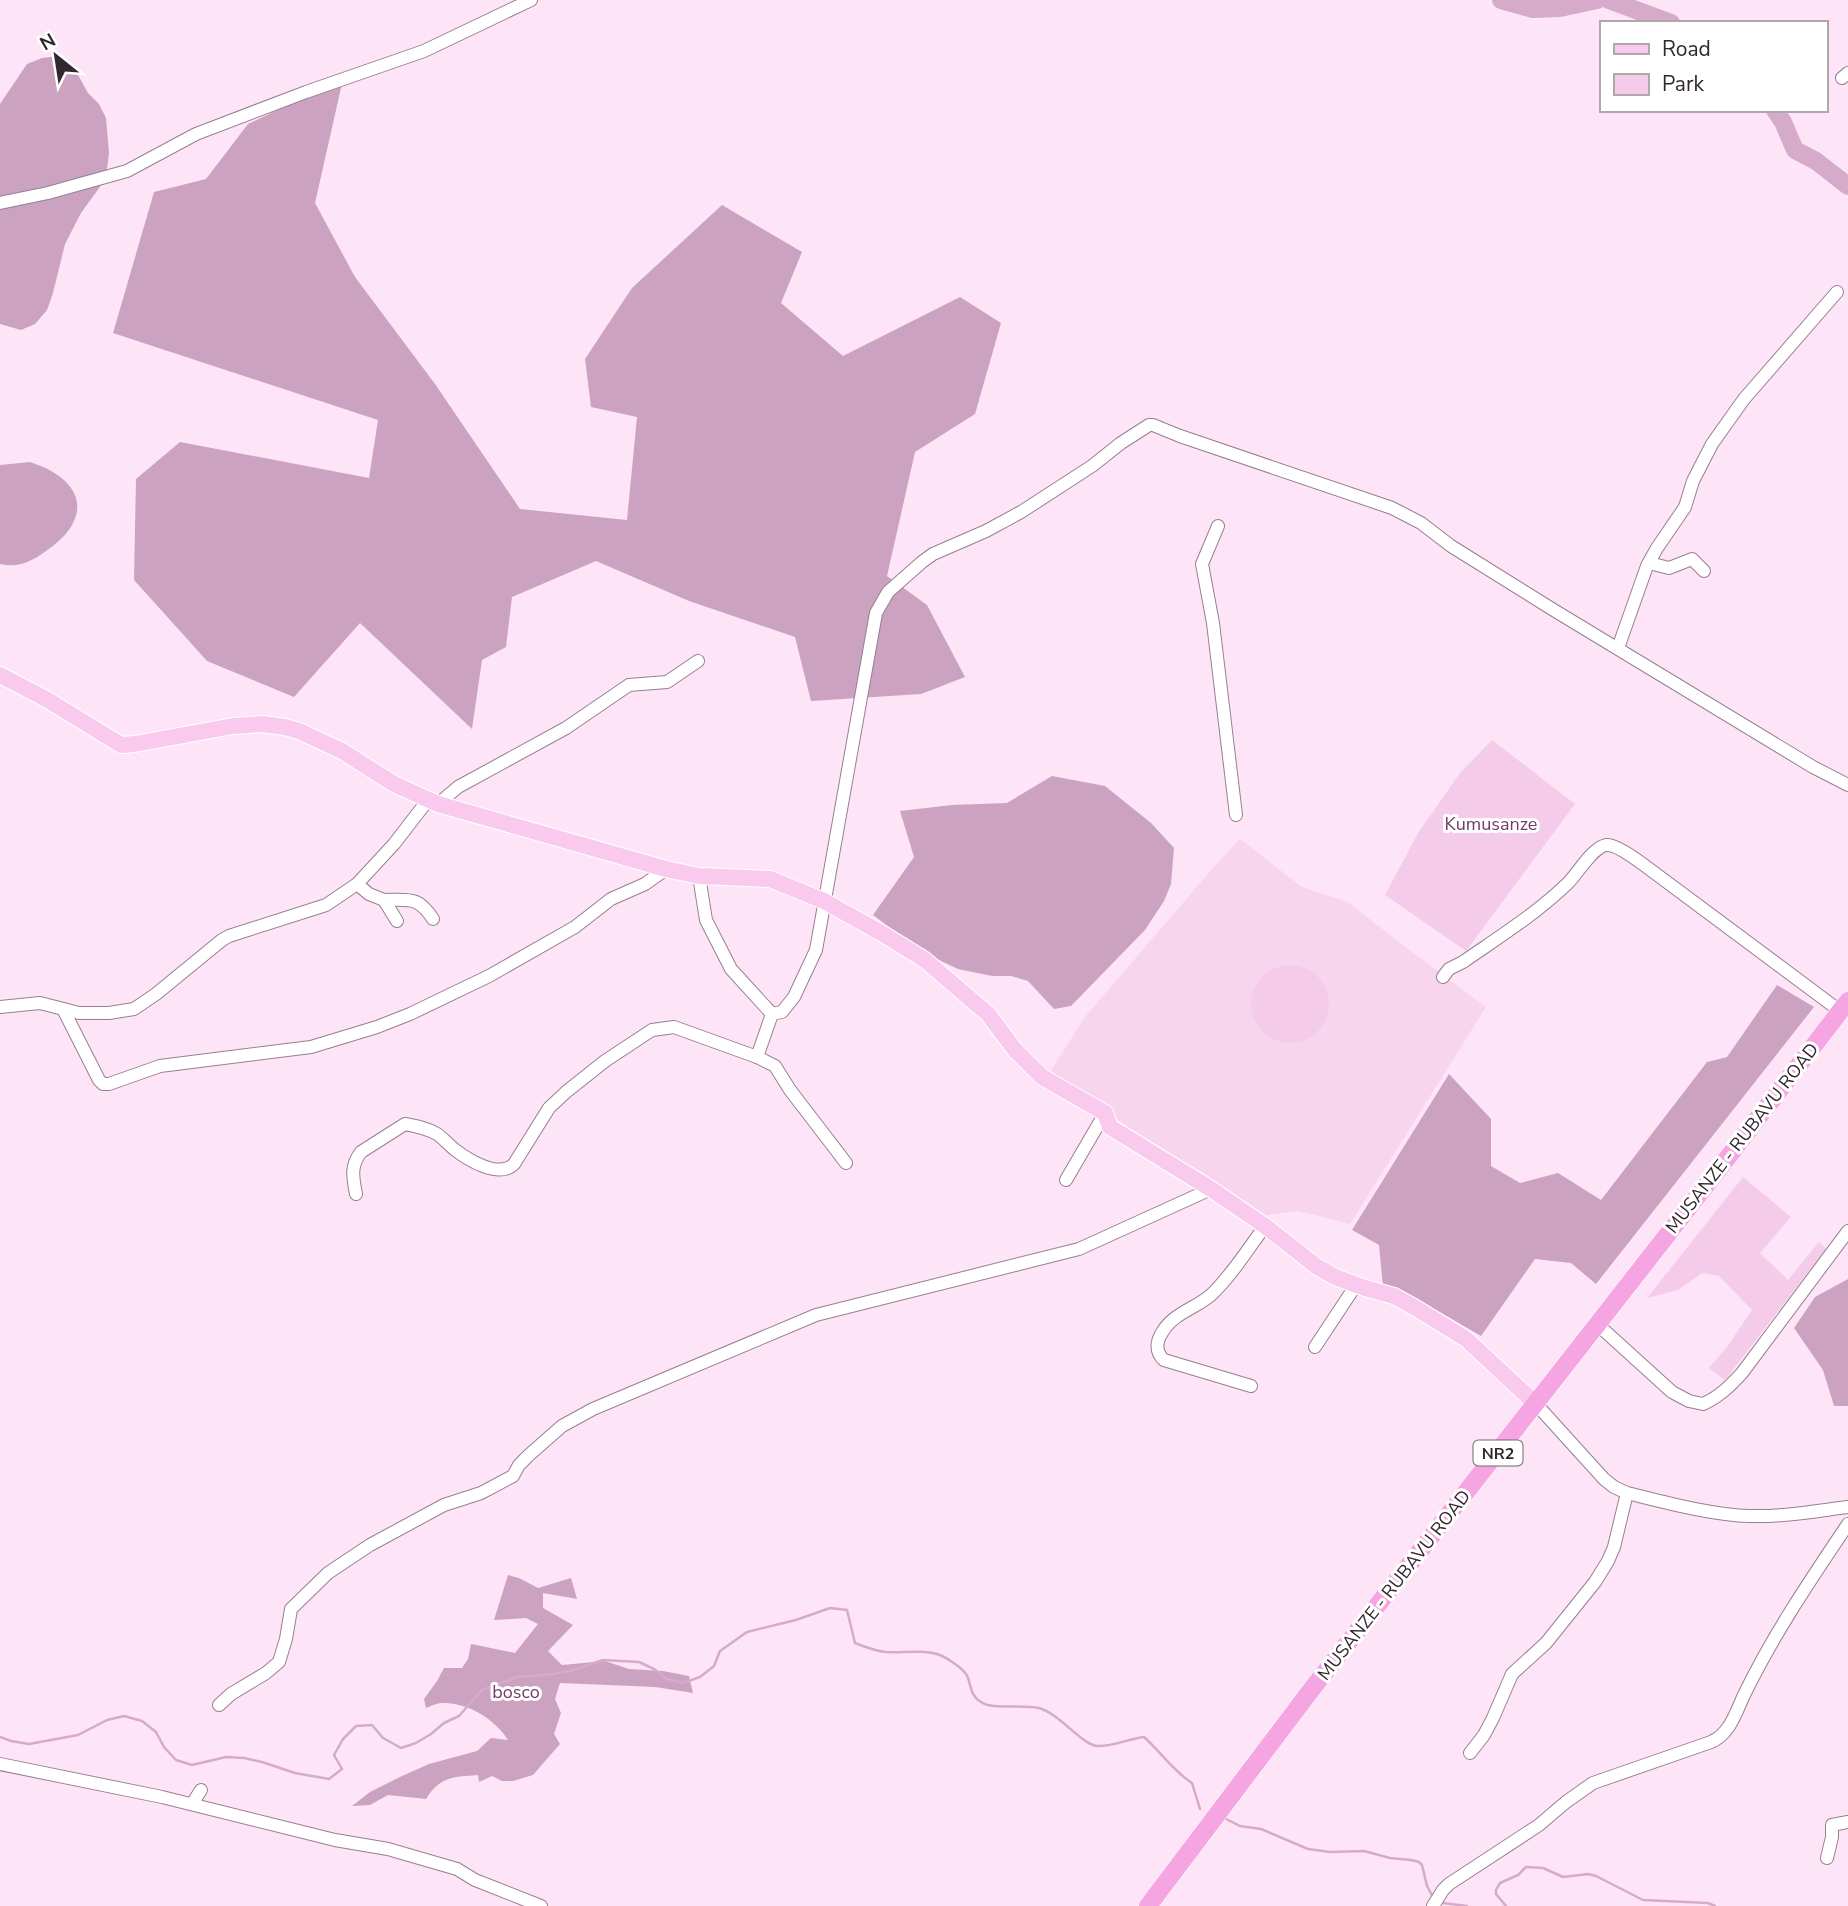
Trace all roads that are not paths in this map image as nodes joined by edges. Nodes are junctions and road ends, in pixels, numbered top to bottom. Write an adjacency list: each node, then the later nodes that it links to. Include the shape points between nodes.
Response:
1 (531, 0): 2 (street, via 424,51 196,134 127,171)
2 (0, 203)
3 (1837, 292): 5 (street, via 1744,399 1712,444 1685,507)
4 (1217, 526): 12 (street, via 1202,564)
5 (1649, 563): 6 (street, via 1668,568 1692,559); 7 (street)
6 (1704, 570)
7 (1618, 648): 10 (street); 17 (street, via 1407,515 1149,425 1021,512 933,554 881,602)
8 (698, 661): 11 (street, via 667,682 629,685 566,728)
9 (0, 675): 11 (main road, via 121,745 233,726 285,727 342,751)
10 (1848, 785)
11 (433, 802): 13 (main road); 15 (street)
12 (1236, 815)
13 (666, 869): 14 (main road); 23 (street, via 489,976 410,1014 311,1047 160,1066 103,1084)
14 (699, 876): 17 (main road, via 770,879); 24 (street, via 706,920 731,969)
15 (357, 884): 16 (street); 23 (street, via 326,905 229,936 134,1009 79,1013)
16 (384, 900): 18 (street, via 416,901); 19 (street)
17 (824, 901): 24 (street, via 816,950 794,997 782,1012); 26 (main road, via 925,960 988,1014 1042,1077)
18 (433, 919)
19 (397, 920)
20 (1443, 977): 21 (street, via 1544,905 1594,852 1613,845)
21 (1844, 1006): 34 (highway, MUSANZE - RUBAVU ROAD / NR2)
22 (0, 1007): 23 (street, via 40,1003)
23 (63, 1009)
24 (772, 1014): 25 (street)
25 (757, 1057): 27 (street, via 775,1066); 30 (street, via 674,1027 652,1030 557,1100 509,1169 479,1164 438,1135 405,1124 356,1159 352,1173)
26 (1105, 1112): 28 (street); 29 (main road, via 1110,1127)
27 (846, 1163)
28 (1066, 1180)
29 (1211, 1189): 31 (main road); 41 (street, via 1079,1249 816,1315 593,1409 562,1426 513,1476 444,1505 328,1573 291,1609 279,1662)
30 (356, 1194)
31 (1265, 1226): 33 (main road, via 1316,1266); 36 (street, via 1218,1288 1169,1322 1157,1349 1164,1360)
32 (1848, 1231): 34 (street, via 1742,1373 1703,1404 1672,1392)
33 (1356, 1285): 35 (street); 37 (main road, via 1394,1296 1466,1339)
34 (1597, 1324): 37 (highway, MUSANZE - RUBAVU ROAD / NR2)
35 (1315, 1348)
36 (1251, 1386)
37 (1536, 1404): 38 (street, via 1604,1479); 49 (highway, MUSANZE - RUBAVU ROAD / NR2)
38 (1627, 1493): 39 (street, via 1747,1516); 42 (street, via 1608,1561 1546,1643 1512,1674 1489,1727)
39 (1848, 1507)
40 (1848, 1524): 50 (street, via 1765,1655 1720,1738 1593,1783 1449,1884)
41 (219, 1705)
42 (1471, 1753)
43 (0, 1764): 45 (street)
44 (201, 1790): 45 (street)
45 (192, 1804): 48 (street, via 457,1869)
46 (1848, 1823): 47 (street, via 1832,1825)
47 (1827, 1858)
48 (541, 1906)
49 (1148, 1906)
50 (1433, 1906)

